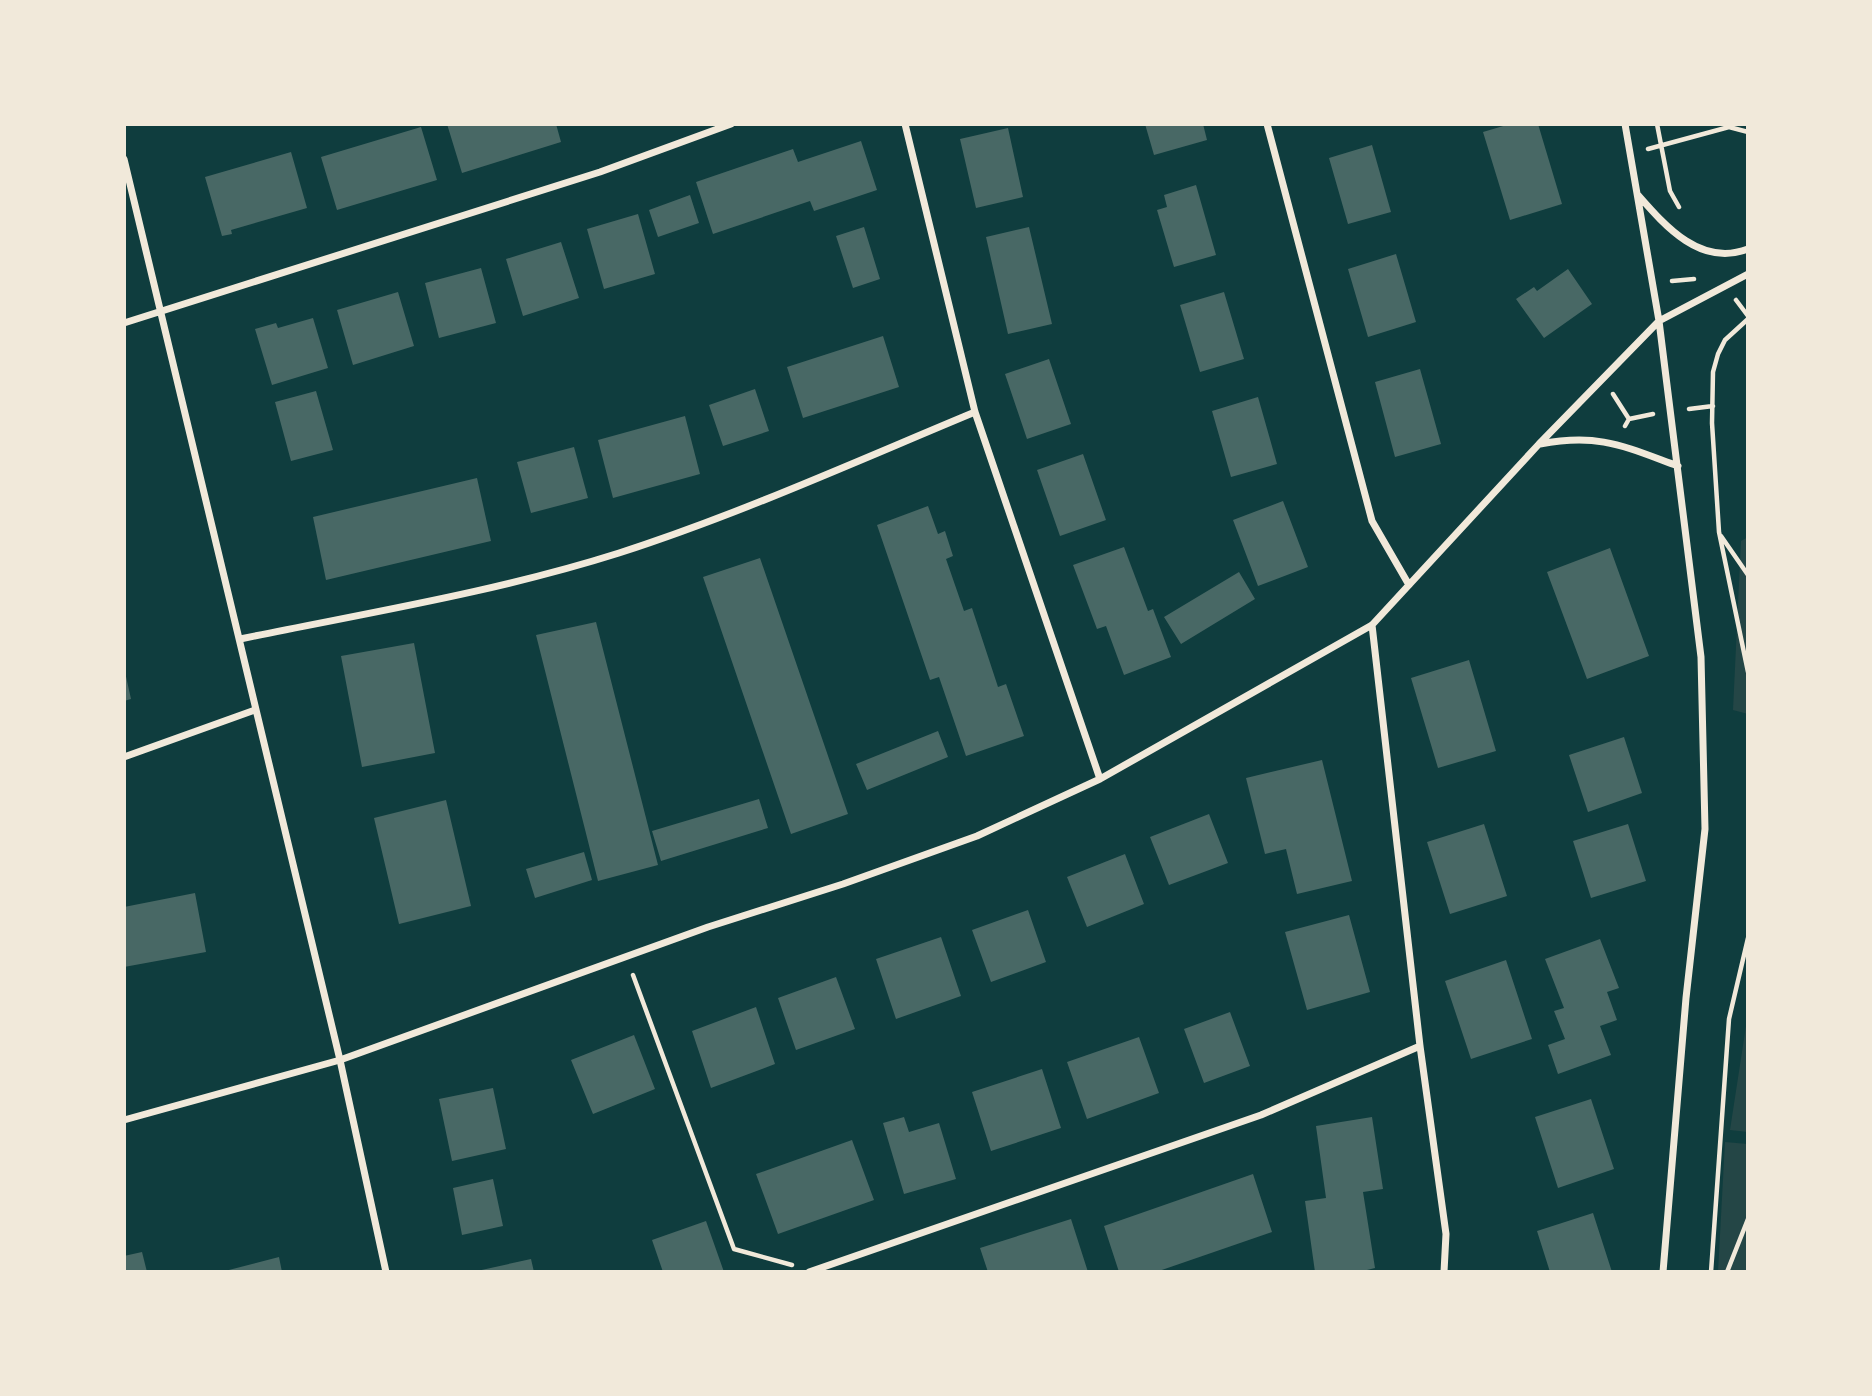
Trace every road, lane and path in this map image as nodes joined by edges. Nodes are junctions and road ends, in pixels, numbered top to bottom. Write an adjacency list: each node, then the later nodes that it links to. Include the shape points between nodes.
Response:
1 (731, 124): 15 (street, via 600,172)
2 (905, 124): 20 (street)
3 (1267, 124): 26 (street, via 1372,522)
4 (1625, 124): 8 (street)
5 (1657, 124): 7 (path)
6 (1748, 132): 7 (path, via 1729,127)
7 (1661, 146): 8 (path)
8 (1630, 153): 10 (street)
9 (124, 159): 15 (street)
10 (1638, 195): 11 (street, via 1697,249 1718,255); 14 (street)
11 (1748, 250)
12 (1748, 274): 17 (street)
13 (1699, 278): 14 (path)
14 (1653, 284): 17 (street)
15 (163, 310): 18 (street); 28 (street)
16 (1748, 319): 24 (path, via 1725,340 1713,372)
17 (1659, 321): 19 (street); 23 (street)
18 (124, 323)
19 (1602, 379): 21 (path); 22 (street)
20 (975, 412): 28 (street, via 763,501 618,553 442,598); 32 (street)
21 (1629, 419)
22 (1539, 444): 23 (street, via 1598,439); 26 (street)
23 (1678, 466): 42 (street, via 1701,657 1705,829)
24 (1719, 533): 25 (path); 29 (path)
25 (1748, 575)
26 (1409, 584): 27 (street)
27 (1372, 625): 32 (street); 35 (street)
28 (240, 639): 30 (street)
29 (1748, 672)
30 (255, 710): 31 (street); 36 (street)
31 (124, 757)
32 (1100, 779): 34 (street, via 965,840)
33 (1748, 938): 43 (path, via 1729,1019)
34 (626, 956): 36 (street); 39 (path, via 734,1249)
35 (1420, 1046): 39 (street, via 1261,1115); 41 (street, via 1446,1234)
36 (340, 1060): 37 (street); 40 (street)
37 (124, 1120)
38 (1748, 1219): 44 (path)
39 (809, 1271)
40 (386, 1272)
41 (1444, 1272)
42 (1663, 1272)
43 (1711, 1272)
44 (1727, 1272)

